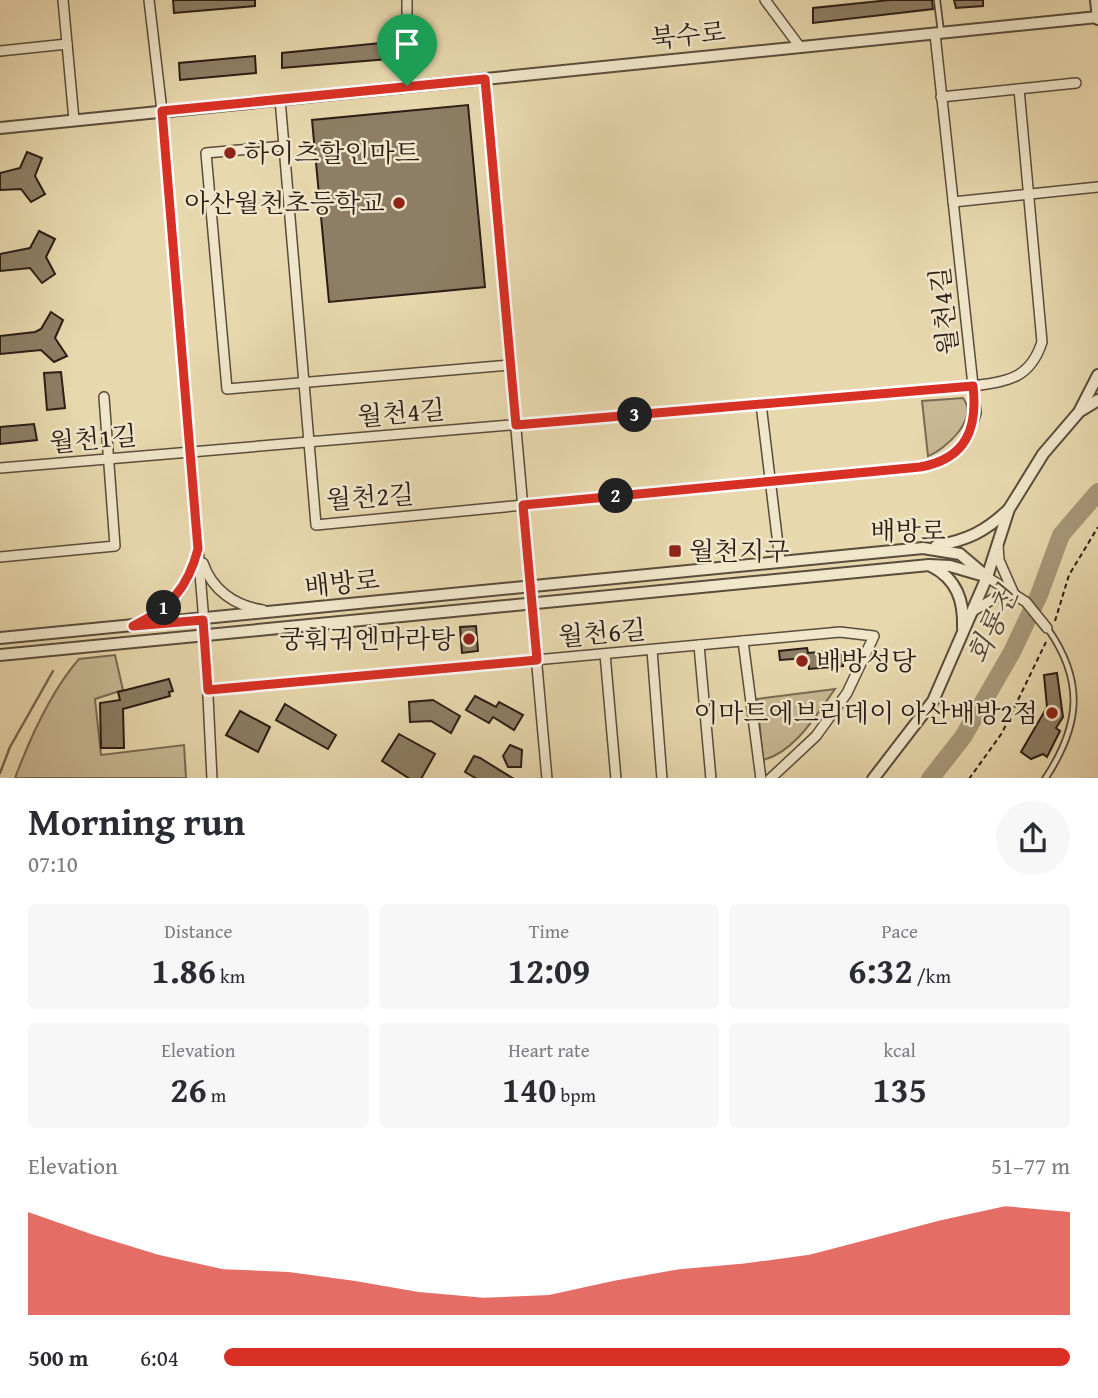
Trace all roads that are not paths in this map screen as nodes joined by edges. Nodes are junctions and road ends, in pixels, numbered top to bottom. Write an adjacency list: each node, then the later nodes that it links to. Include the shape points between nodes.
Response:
1 (63, 0): 9 (street)
2 (149, 0): 18 (street)
3 (407, 0): 14 (street)
4 (765, 0): 10 (street)
5 (937, 0): 8 (lane)
6 (1096, 0): 7 (street)
7 (1098, 18): 8 (street, 북수로)
8 (938, 33): 10 (street, 북수로); 16 (street, 월천4길)
9 (67, 44): 11 (street); 19 (street)
10 (800, 47): 12 (street, 북수로)
11 (0, 51)
12 (485, 79): 14 (street, 북수로); 25 (street)
13 (1076, 83): 15 (street)
14 (407, 86): 17 (street, 북수로)
15 (1019, 89): 16 (street); 23 (street)
16 (941, 97): 24 (street, 월천4길)
17 (281, 99): 18 (street, 북수로); 21 (street, 월천2길)
18 (162, 111): 19 (street, 북수로); 35 (street)
19 (74, 120): 20 (street, 북수로)
20 (0, 128)
21 (284, 146): 27 (street, 월천2길); 27 (street, via 206,153 227,389)
22 (1098, 187): 23 (street)
23 (1029, 195): 24 (street); 28 (street, via 1042,342 1037,358 1019,377)
24 (953, 202): 28 (street, 월천4길)
25 (510, 365): 27 (street); 33 (street)
26 (1098, 375): 32 (street)
27 (304, 383): 34 (street, 월천2길)
28 (973, 386): 31 (street, 월천4길); 38 (street, 월천2길, via 976,413 971,430 957,451 941,463)
29 (104, 397): 36 (street)
30 (1098, 400): 32 (street)
31 (761, 404): 33 (street, 월천4길); 38 (street)
32 (1079, 412): 40 (street, via 1044,454)
33 (516, 425): 34 (street, 월천4길); 39 (street)
34 (309, 442): 35 (street, 월천4길); 39 (street, 월천2길, via 316,525)
35 (190, 452): 36 (street, 월천1길); 42 (street)
36 (108, 459): 37 (street, 월천1길); 44 (street, via 115,546)
37 (0, 468)
38 (770, 481): 39 (street, 월천2길); 45 (street)
39 (523, 505): 48 (street)
40 (1009, 509): 41 (street); 43 (street, via 968,540)
41 (998, 545): 47 (street); 49 (street)
42 (198, 549): 52 (street, via 206,572 233,601); 53 (street); 54 (street, via 193,569 170,603)
43 (920, 549): 45 (street, 배방로); 47 (street, 배방로, via 960,554)
44 (0, 557)
45 (780, 561): 48 (street, 배방로)
46 (929, 565): 47 (street, 배방로); 50 (street, 배방로); 57 (street, via 956,587 963,608)
47 (987, 577): 49 (street); 51 (street)
48 (530, 587): 50 (street); 52 (street, 배방로)
49 (1008, 587): 51 (street); 55 (street)
50 (531, 602): 56 (street, 배방로); 64 (street)
51 (973, 611): 57 (street)
52 (278, 612): 53 (street, 배방로)
53 (203, 620): 54 (street, 배방로); 56 (street)
54 (133, 626): 58 (street, 배방로)
55 (1049, 630): 74 (lane, via 1063,650 1075,709 1068,739)
56 (205, 634): 62 (street, 배방로); 65 (street)
57 (963, 634): 73 (street, via 933,701)
58 (0, 638)
59 (743, 641): 60 (street, 월천6길); 71 (street); 72 (street, 월천6길, via 840,632 874,636 847,693 816,736)
60 (699, 645): 61 (street, 월천6길); 70 (street)
61 (652, 650): 63 (street, 월천6길); 69 (street)
62 (0, 654)
63 (605, 654): 64 (street, 월천6길); 68 (street)
64 (537, 660): 65 (street, 월천6길); 67 (street)
65 (208, 690): 66 (street)
66 (212, 778)
67 (547, 778)
68 (616, 778)
69 (662, 778)
70 (711, 778)
71 (761, 778)
72 (771, 778)
73 (874, 778)
74 (1046, 778)

